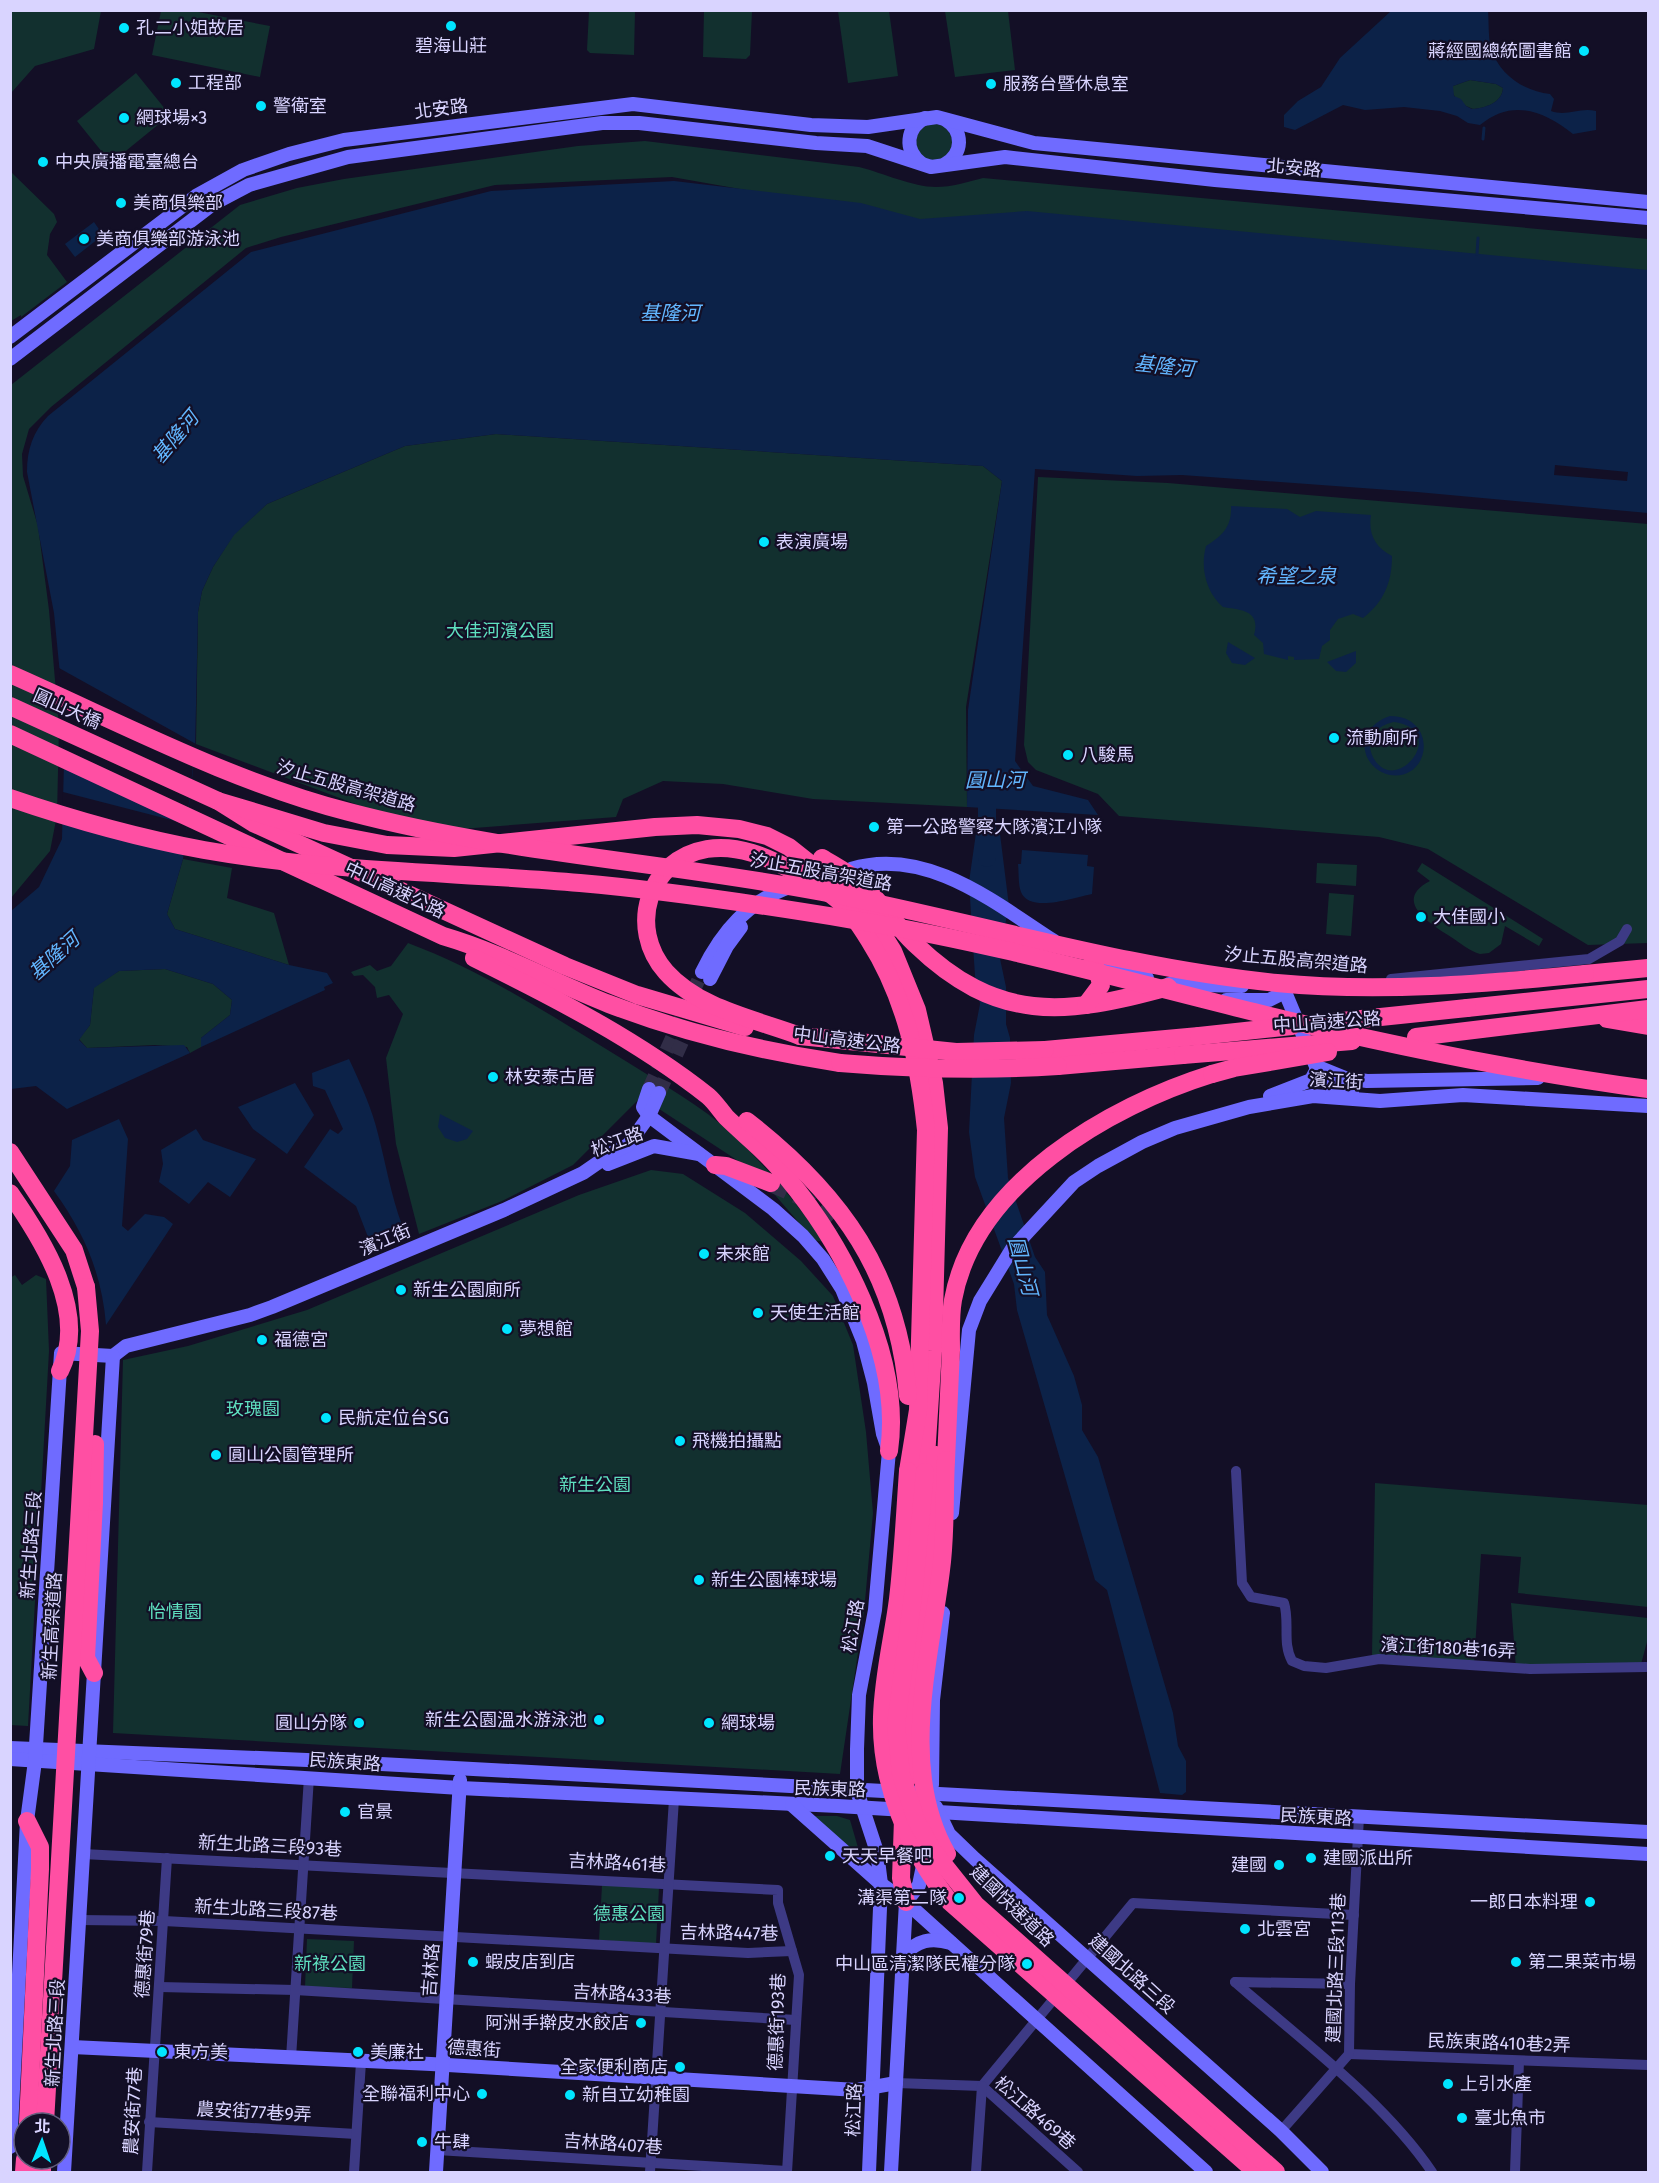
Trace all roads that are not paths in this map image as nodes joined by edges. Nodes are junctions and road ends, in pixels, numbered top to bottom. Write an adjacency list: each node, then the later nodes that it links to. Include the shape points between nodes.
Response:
1 (937, 118): 2 (street, via 953,125 960,142 953,158); 2 (street, via 915,125 909,142 912,154); 3 (street, 北安路, via 1034,143); 5 (street, 北安路, via 868,127 811,125 625,105 344,140 289,154 227,178 196,196)
2 (932, 166): 4 (street, 北安路, via 1005,157 1215,180); 6 (street, 北安路, via 867,146 639,123 602,123 348,157 249,185 213,204)
3 (1648, 202)
4 (1648, 218)
5 (10, 337)
6 (10, 359)
7 (10, 674): 20 (highway, 汐止五股高架道路, bridge, via 252,780 354,814 524,848 795,887 1189,972 1278,983 1382,988 1462,986)
8 (10, 706): 10 (highway, 圓山大橋)
9 (10, 734): 17 (highway, 中山高速公路, bridge)
10 (107, 750): 12 (highway, 中山高速公路)
11 (10, 798): 33 (highway, bridge, via 87,822 206,850 289,861 583,883 859,920 1016,952 1420,1051)
12 (218, 801): 13 (highway, bridge, via 324,833 387,845 454,848 697,825 739,829 767,836); 30 (highway, 中山高速公路, bridge, via 253,823 565,966 711,1019)
13 (789, 848): 26 (highway, via 822,858 860,882 913,942 962,984 987,996 1027,1006); 51 (highway, via 866,908 893,951 924,1030 939,1128)
14 (857, 872): 18 (street, via 875,863 928,868)
15 (800, 889): 21 (street, via 748,921)
16 (1627, 929): 24 (street, via 1620,941 1589,959)
17 (443, 936): 31 (highway, 中山高速公路, bridge, via 477,945 609,1004 700,1036 840,1063 978,1070); 35 (highway, via 468,954 566,1004)
18 (1055, 941): 19 (street); 22 (street)
19 (1092, 964): 25 (street); 26 (highway, via 1101,985)
20 (1648, 968)
21 (706, 975)
22 (1174, 985): 24 (street, via 1267,986); 25 (highway)
23 (1648, 988): 30 (highway, 中山高速公路, bridge, via 1046,1050 956,1052)
24 (1285, 992): 25 (street, via 1269,1000 1175,999); 32 (street, 濱江街)
25 (1146, 993): 26 (highway)
26 (1086, 1005)
27 (1648, 1009): 28 (highway, 中山高速公路)
28 (1593, 1016): 29 (highway); 31 (highway, 中山高速公路)
29 (1648, 1026)
30 (800, 1036): 54 (highway, via 721,1008 688,992 665,971 651,948 645,926 646,906 657,880 680,857 706,849 728,848 754,853 804,878 839,901 859,924 891,978 909,1029 926,1130 918,1410)
31 (1416, 1037): 50 (highway, bridge, via 1212,1074 1132,1105 1098,1124 1032,1172 999,1206 971,1249 953,1300)
32 (1318, 1067): 33 (street, 濱江街, via 1345,1078 1367,1081 1538,1078); 36 (street, via 1327,1083 1353,1092); 38 (street, via 1311,1080)
33 (1648, 1088)
34 (654, 1091): 39 (street, via 643,1107)
35 (711, 1098): 54 (highway, via 723,1102 773,1141 852,1226 878,1272 893,1311 905,1361); 55 (highway, via 779,1167 825,1228 845,1264 873,1328 885,1376 892,1421)
36 (1362, 1100): 37 (street, 濱江街, via 1463,1095); 38 (street, 濱江街, via 1312,1096)
37 (1648, 1106)
38 (1250, 1107): 58 (street, 濱江街, via 1175,1128 1142,1142 1074,1182 1012,1249 995,1273 969,1330)
39 (649, 1116): 41 (street, 松江路); 43 (street, 濱江街, via 628,1145)
40 (10, 1152): 49 (highway, 新生高架道路, via 74,1250)
41 (699, 1154): 42 (street, 松江路); 43 (street, 松江路, via 654,1146)
42 (715, 1165): 45 (highway); 55 (street, 松江路, via 803,1236 842,1289 863,1341)
43 (583, 1173): 53 (street, 濱江街, via 272,1307 126,1346)
44 (10, 1177): 126 (highway, 新生高架道路, via 63,1262 74,1299 78,1344)
45 (771, 1183)
46 (10, 1193): 52 (highway, via 57,1275 67,1310)
47 (10, 1209): 52 (street, 新生北路三段, via 50,1270 60,1306)
48 (836, 1230): 56 (highway, via 861,1272 880,1317)
49 (86, 1287): 59 (highway, bridge, via 94,1309 96,1366); 127 (highway, 新生高架道路, bridge, via 90,1331)
50 (951, 1346): 58 (highway); 92 (highway, bridge, via 942,1567 921,1734 924,1790 942,1845)
51 (933, 1351): 56 (highway); 70 (highway, via 936,1469 931,1544 909,1719)
52 (65, 1354): 53 (street); 63 (street, 新生北路三段)
53 (113, 1356): 59 (street, 新生北路三段)
54 (913, 1436): 56 (highway)
55 (889, 1451): 69 (street, 松江路, via 875,1610 859,1695)
56 (916, 1471): 92 (highway, 建國快速道路, bridge, via 914,1588 897,1704 897,1746 901,1774 916,1820 933,1851); 100 (highway, 建國快速道路, bridge, via 885,1676 882,1718 891,1792 904,1827 934,1882 950,1902)
57 (1236, 1471): 60 (street, 濱江街180巷16弄, via 1242,1583 1251,1597 1284,1603 1287,1652 1292,1661 1326,1668 1379,1659 1530,1669)
58 (953, 1510): 71 (street, via 933,1700)
59 (90, 1665): 62 (street, 新生北路三段)
60 (1646, 1667)
61 (10, 1748): 63 (street, 民族東路)
62 (90, 1751): 63 (street, 民族東路); 65 (street, 新生北路三段); 66 (street, 民族東路)
63 (35, 1755): 64 (street, 民族東路); 65 (street, 民族東路); 79 (street, 新生北路三段)
64 (10, 1759)
65 (88, 1766): 67 (street, 民族東路); 83 (street, 新生北路三段)
66 (461, 1769): 68 (street, 吉林路); 69 (street, 民族東路)
67 (309, 1777): 68 (street, 民族東路); 86 (street)
68 (460, 1788): 72 (street, 民族東路); 87 (street, 吉林路)
69 (857, 1791): 70 (street, 民族東路); 74 (street, 松江路)
70 (906, 1792): 71 (street, 民族東路); 75 (highway)
71 (932, 1794): 76 (street); 77 (street, 民族東路)
72 (674, 1799): 73 (street, 民族東路); 88 (street)
73 (792, 1805): 74 (street, 民族東路); 89 (street)
74 (862, 1807): 75 (street, 民族東路); 89 (street, 松江路, via 877,1852)
75 (903, 1810): 76 (street, 民族東路); 91 (highway, via 901,1878)
76 (935, 1812): 80 (street, 民族東路); 91 (street, via 919,1885); 103 (street, 建國北路三段, via 949,1834 975,1859)
77 (1272, 1813): 78 (street, 民族東路); 80 (street)
78 (1359, 1817): 81 (street, 民族東路); 82 (street, 建國北路三段113巷)
79 (27, 1821): 125 (highway, via 40,1847); 131 (street, 新生北路三段)
80 (1271, 1832): 82 (street, 民族東路)
81 (1648, 1832)
82 (1358, 1837): 84 (street, 民族東路); 93 (street, 建國北路三段113巷)
83 (83, 1854): 85 (street, 新生北路三段93巷); 94 (street, 新生北路三段)
84 (1648, 1854)
85 (167, 1858): 86 (street, 新生北路三段93巷); 95 (street, 德惠街79巷)
86 (304, 1864): 87 (street, 新生北路三段93巷); 96 (street)
87 (455, 1872): 88 (street, 吉林路461巷); 97 (street, 吉林路)
88 (668, 1882): 90 (street, 吉林路461巷); 99 (street)
89 (881, 1884): 91 (street); 124 (street, 松江路)
90 (778, 1890): 101 (street, 德惠街193巷)
91 (906, 1902): 98 (street); 102 (street)
92 (976, 1905): 146 (highway, 建國快速道路, bridge)
93 (1354, 1915): 103 (street, via 1133,1902); 104 (street, 建國北路三段113巷)
94 (79, 1920): 95 (street, 新生北路三段87巷); 111 (street, 新生北路三段)
95 (164, 1921): 96 (street, 新生北路三段87巷); 105 (street, 德惠街79巷)
96 (298, 1928): 97 (street, 新生北路三段87巷); 106 (street)
97 (451, 1937): 99 (street, 吉林路447巷); 107 (street, 吉林路)
98 (952, 1943): 102 (street, via 922,1941); 109 (street)
99 (664, 1948): 101 (street, 吉林路447巷, via 748,1953); 108 (street)
100 (1003, 1950): 144 (highway, bridge, via 1026,1980); 145 (highway, 建國快速道路, bridge)
101 (792, 1951): 110 (street, 德惠街193巷, via 799,1974)
102 (903, 1956): 121 (street)
103 (1087, 1958): 109 (street); 129 (street, 建國北路三段)
104 (1350, 1984): 113 (street, 建國北路三段113巷); 119 (street, via 1235,1982)
105 (160, 1987): 106 (street, 吉林路433巷); 112 (street, 德惠街79巷)
106 (295, 1990): 107 (street, 吉林路433巷); 114 (street)
107 (447, 2000): 108 (street, 吉林路433巷); 118 (street, 吉林路)
108 (660, 2012): 110 (street, 吉林路433巷); 120 (street)
109 (1037, 2019): 123 (street); 143 (street)
110 (796, 2020): 122 (street, 德惠街193巷)
111 (72, 2047): 112 (street, 德惠街); 134 (street, 新生北路三段)
112 (153, 2051): 114 (street, 德惠街); 128 (street, 農安街77巷)
113 (1349, 2054): 115 (street, 民族東路410巷2弄); 119 (street, 建國北路三段113巷)
114 (291, 2058): 116 (street, 德惠街)
115 (1519, 2061): 117 (street, 民族東路410巷2弄); 149 (street)
116 (361, 2062): 118 (street, 德惠街); 130 (street)
117 (1648, 2065)
118 (443, 2066): 120 (street, 德惠街); 132 (street, 吉林路)
119 (1336, 2070): 129 (street, 建國北路三段113巷); 148 (street, via 1361,2092)
120 (657, 2079): 122 (street, 德惠街); 133 (street)
121 (896, 2083): 123 (street, 松江路469巷); 124 (street, 德惠街); 140 (street)
122 (792, 2086): 124 (street, 德惠街); 138 (street, 德惠街193巷)
123 (982, 2086): 141 (street); 142 (street, 松江路469巷)
124 (873, 2088): 139 (street, 松江路)
125 (29, 2111)
126 (34, 2111)
127 (46, 2111)
128 (149, 2122): 130 (street, 農安街77巷9弄); 135 (street, 農安街77巷)
129 (1281, 2131): 147 (street, 建國北路三段)
130 (356, 2134): 136 (street)
131 (10, 2147)
132 (437, 2150): 133 (street, 吉林路407巷); 137 (street, 吉林路)
133 (650, 2168): 138 (street, 吉林路407巷)
134 (64, 2172)
135 (147, 2172)
136 (354, 2172)
137 (436, 2172)
138 (787, 2172)
139 (869, 2172)
140 (891, 2172)
141 (976, 2172)
142 (1078, 2172)
143 (1206, 2172)
144 (1237, 2172)
145 (1256, 2172)
146 (1276, 2172)
147 (1322, 2172)
148 (1432, 2172)
149 (1515, 2172)

